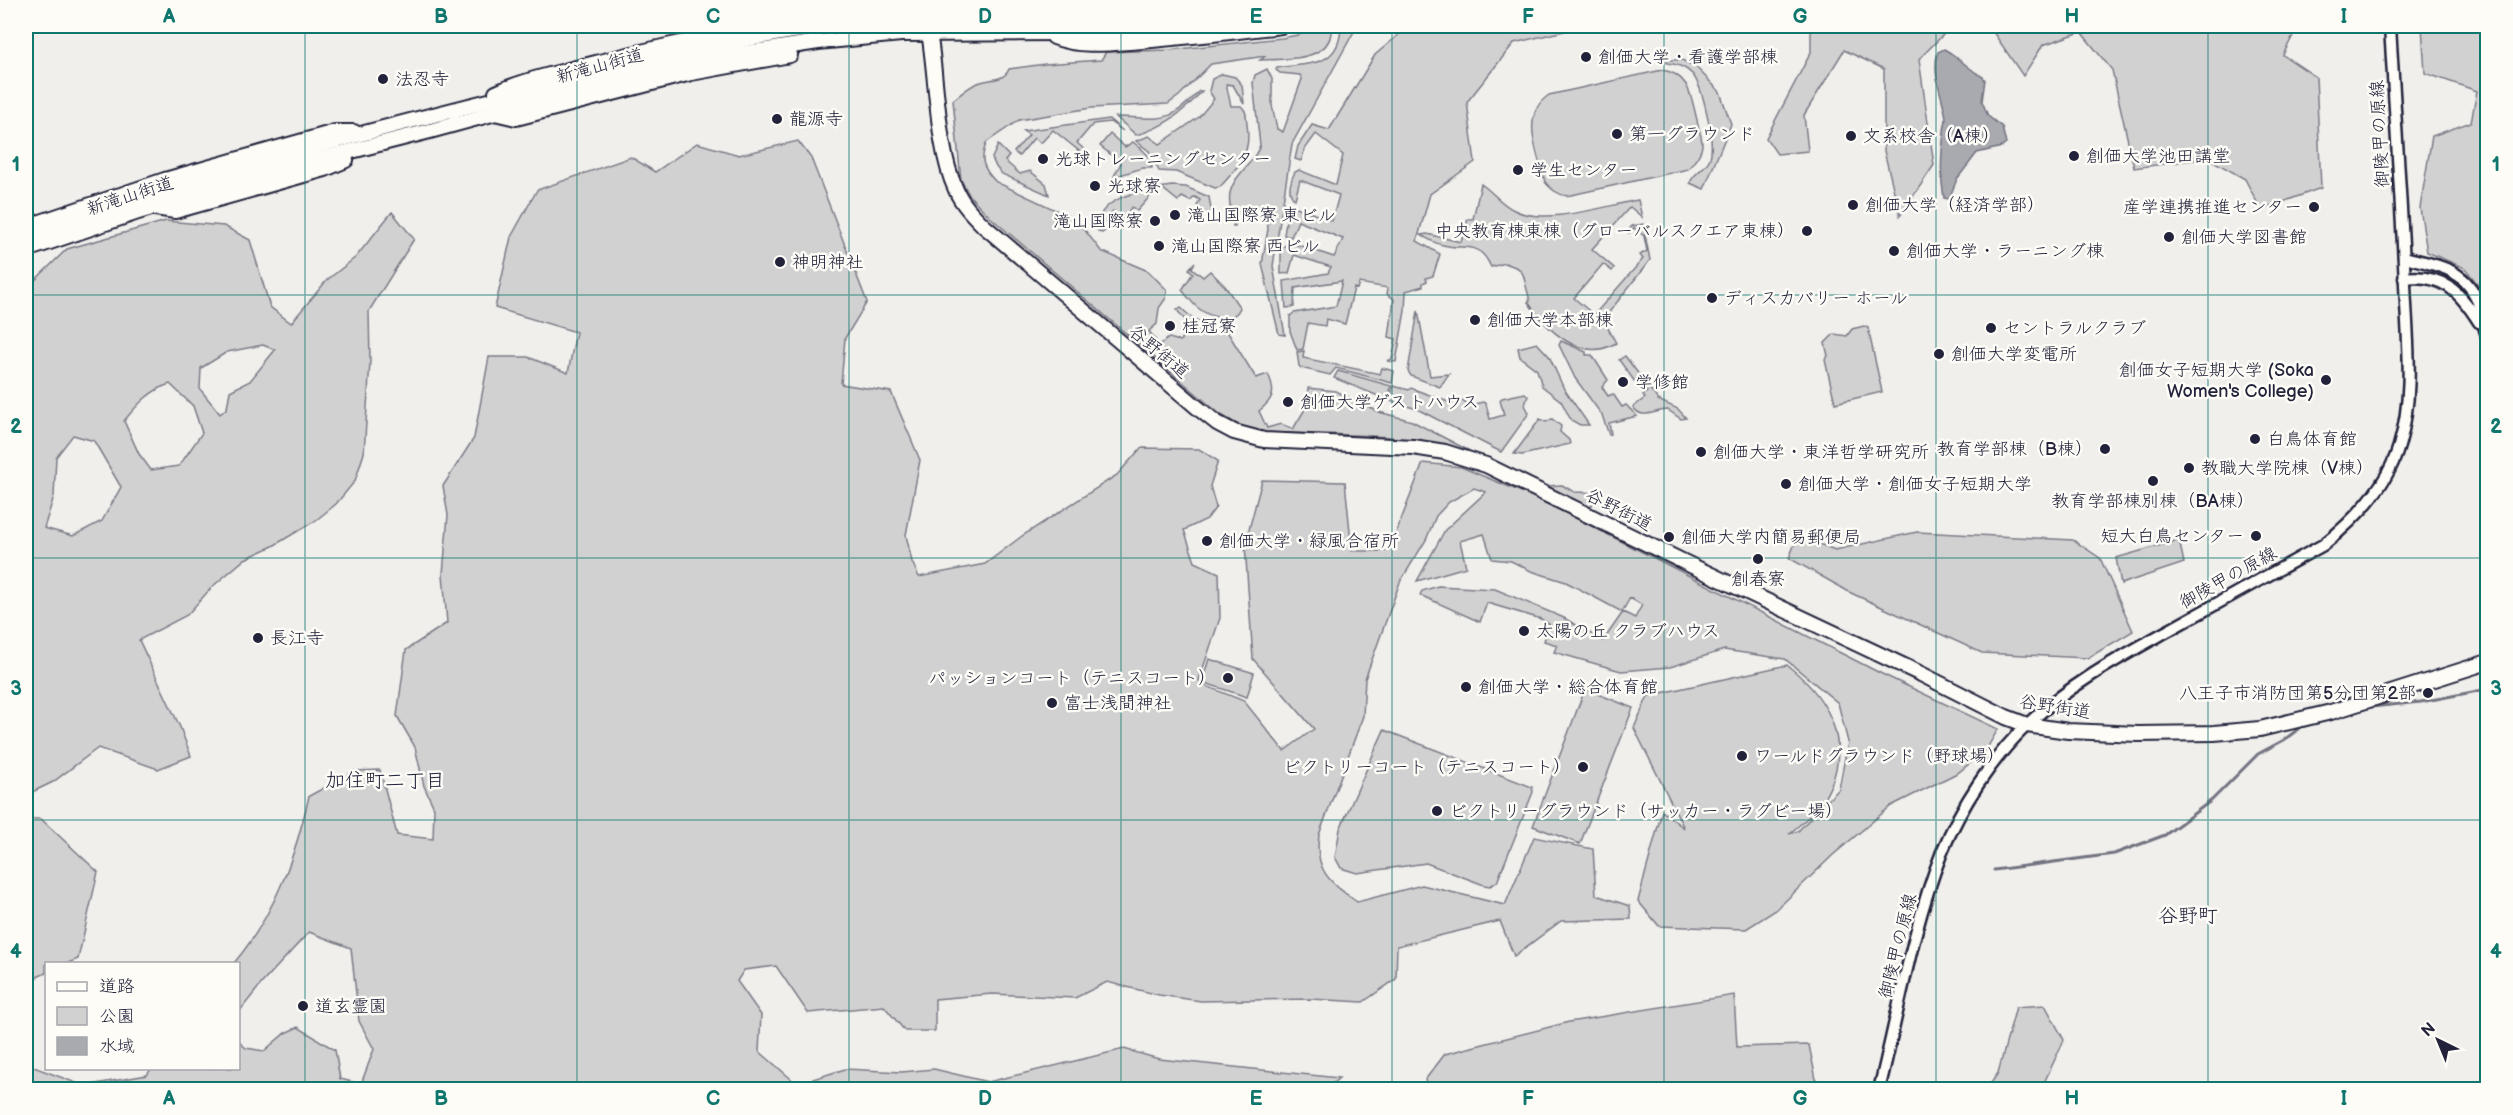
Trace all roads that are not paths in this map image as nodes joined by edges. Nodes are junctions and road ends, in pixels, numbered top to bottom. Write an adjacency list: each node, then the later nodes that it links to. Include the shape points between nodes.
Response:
1 (767, 26): 10 (main road, via 680,42 514,85)
2 (788, 26): 7 (main road)
3 (833, 26): 7 (main road, 新滝山街道)
4 (1202, 26): 9 (main road)
5 (1281, 26): 9 (main road, via 1128,42 1076,43)
6 (2390, 26): 15 (street, 御陵甲の原線)
7 (804, 28): 10 (main road, 新滝山街道, via 684,52)
8 (929, 30): 9 (main road); 14 (main road, 新滝山街道, via 871,37 691,73 516,118 496,114 381,144 325,169 175,211 153,207); 19 (main road, 谷野街道, via 947,160 961,200 984,226 1217,423 1249,437 1413,447 1486,465)
9 (1043, 33)
10 (464, 107): 11 (main road, 新滝山街道)
11 (364, 134): 12 (main road, via 335,132 165,180); 13 (main road, 新滝山街道, via 151,195)
12 (26, 227)
13 (26, 238)
14 (26, 250)
15 (2404, 257): 16 (street, 御陵甲の原線); 17 (street, via 2451,270 2468,285 2476,297)
16 (2404, 278): 17 (street, via 2428,277 2441,282 2465,301); 19 (street, 御陵甲の原線, via 2410,388 2406,420 2385,478 2367,503 2323,545 2103,667)
17 (2486, 334)
18 (2487, 662): 19 (main road, 谷野街道, via 2331,712 2260,729 2138,734)
19 (2027, 724): 20 (street, 御陵甲の原線, via 1981,782 1943,851 1917,928)
20 (1879, 1089)

